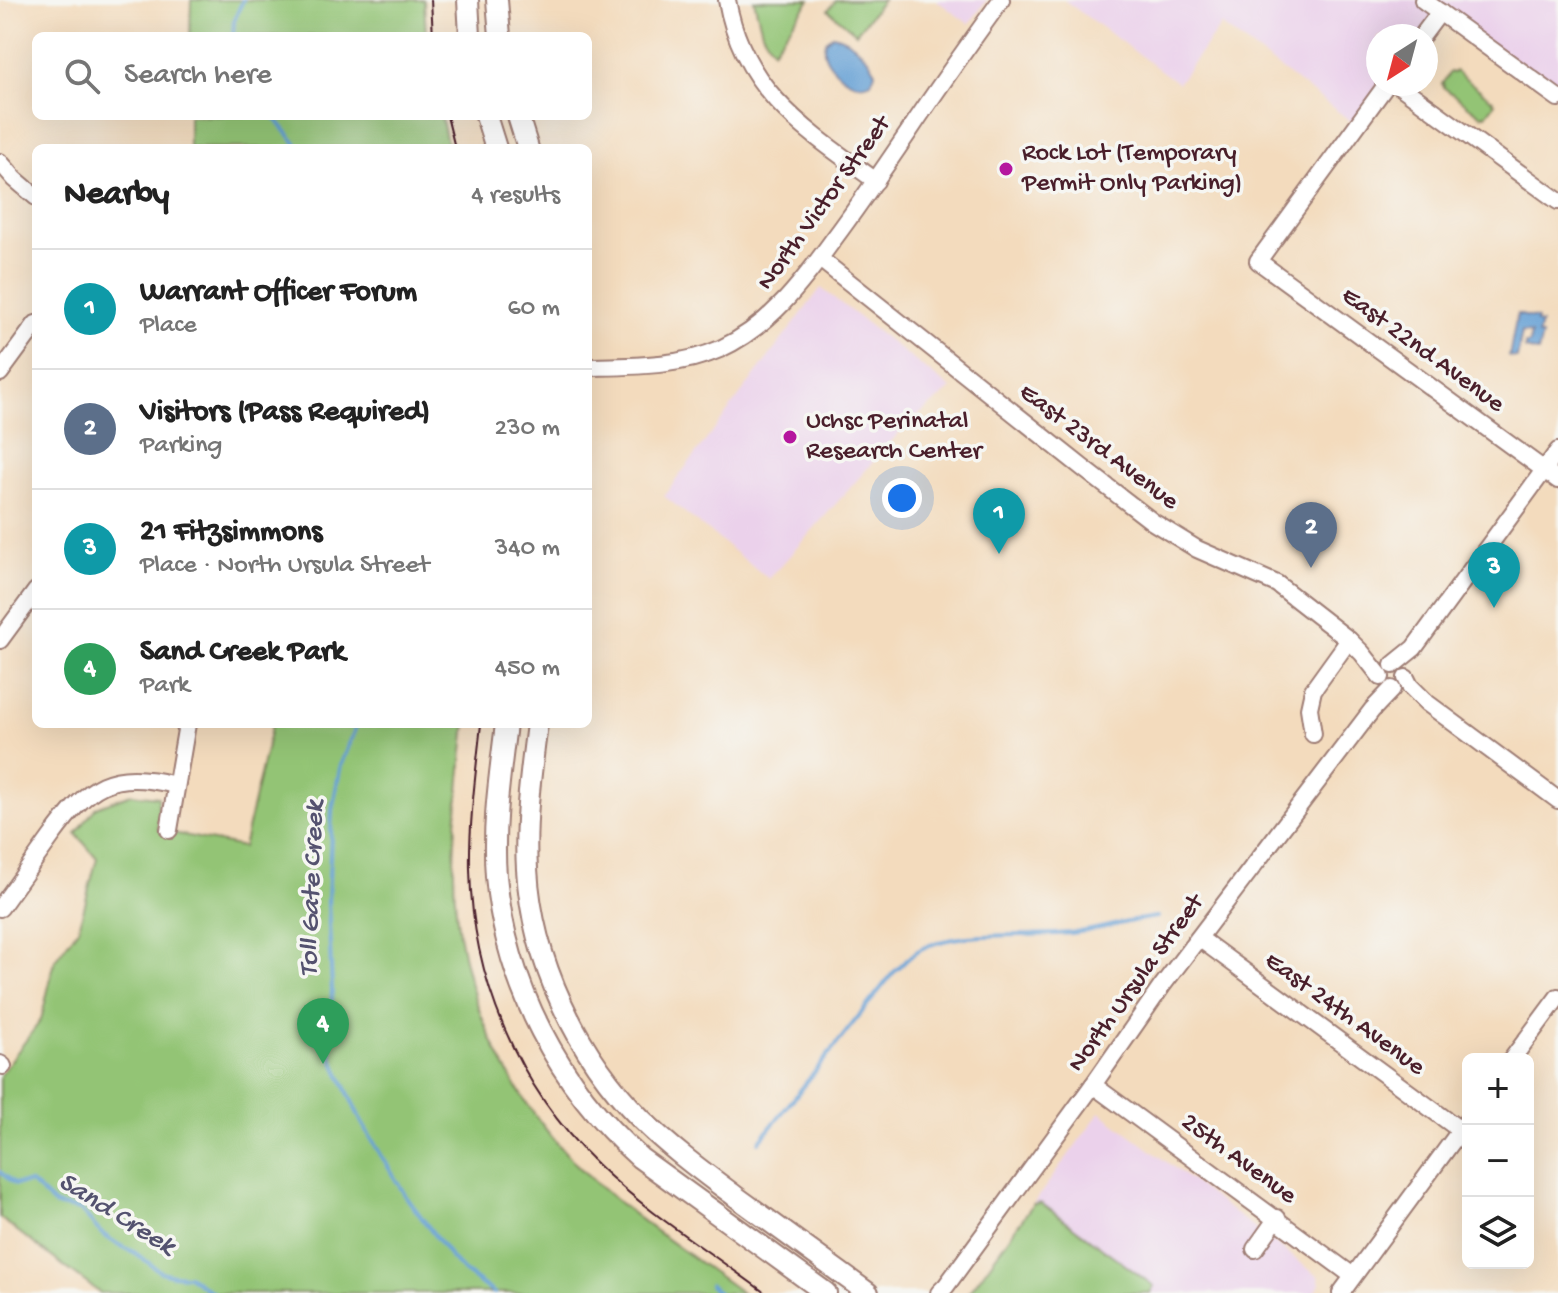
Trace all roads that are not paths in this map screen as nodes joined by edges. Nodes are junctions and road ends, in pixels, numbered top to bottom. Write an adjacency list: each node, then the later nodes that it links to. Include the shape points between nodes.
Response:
1 (468, 0): 8 (main road)
2 (497, 0): 9 (main road)
3 (727, 0): 18 (street, via 743,50 773,98 802,127)
4 (1001, 0): 18 (street, North Victor Street)
5 (1423, 0): 6 (street)
6 (1440, 12): 7 (street); 12 (street)
7 (1431, 24)
8 (470, 32)
9 (500, 32)
10 (1378, 96): 26 (street, East 22nd Avenue, via 1258,261)
11 (1414, 96): 20 (street)
12 (1558, 98)
13 (487, 120): 15 (main road)
14 (519, 120): 16 (main road)
15 (495, 144)
16 (527, 144)
17 (0, 162): 19 (street)
18 (876, 181): 21 (street, North Victor Street)
19 (32, 194)
20 (1558, 201)
21 (820, 259): 23 (street, North Victor Street, via 776,312 723,348 672,362); 29 (street, East 23rd Avenue, via 1153,522 1211,556 1277,584)
22 (32, 329): 24 (street)
23 (592, 367)
24 (0, 373)
25 (1558, 451): 26 (street, North Ursula Street)
26 (1551, 475): 30 (street, North Ursula Street)
27 (32, 596): 28 (street)
28 (0, 640)
29 (1349, 640): 30 (street, East 23rd Avenue); 34 (street, via 1313,690)
30 (1393, 677): 36 (street, East 23rd Avenue); 39 (street, North Ursula Street)
31 (186, 728): 35 (street)
32 (506, 728): 49 (main road, via 496,809 499,897 516,970 552,1050 584,1100 640,1158)
33 (537, 728): 50 (main road, via 527,873 545,961 579,1035 608,1081 658,1135)
34 (1313, 734)
35 (176, 785): 37 (street); 38 (street, via 123,779 87,794)
36 (1558, 800)
37 (169, 830)
38 (0, 908)
39 (1199, 938): 42 (street, North Ursula Street); 43 (street, East 24th Avenue)
40 (1558, 997): 41 (street)
41 (1516, 1053)
42 (1093, 1085): 45 (street, 25th Avenue); 48 (street, North Ursula Street)
43 (1462, 1124)
44 (1462, 1128): 47 (street)
45 (1277, 1218): 46 (street); 47 (street, 25th Avenue)
46 (1255, 1249)
47 (1353, 1276): 51 (street)
48 (942, 1291)
49 (826, 1293)
50 (868, 1293)
51 (1341, 1293)

